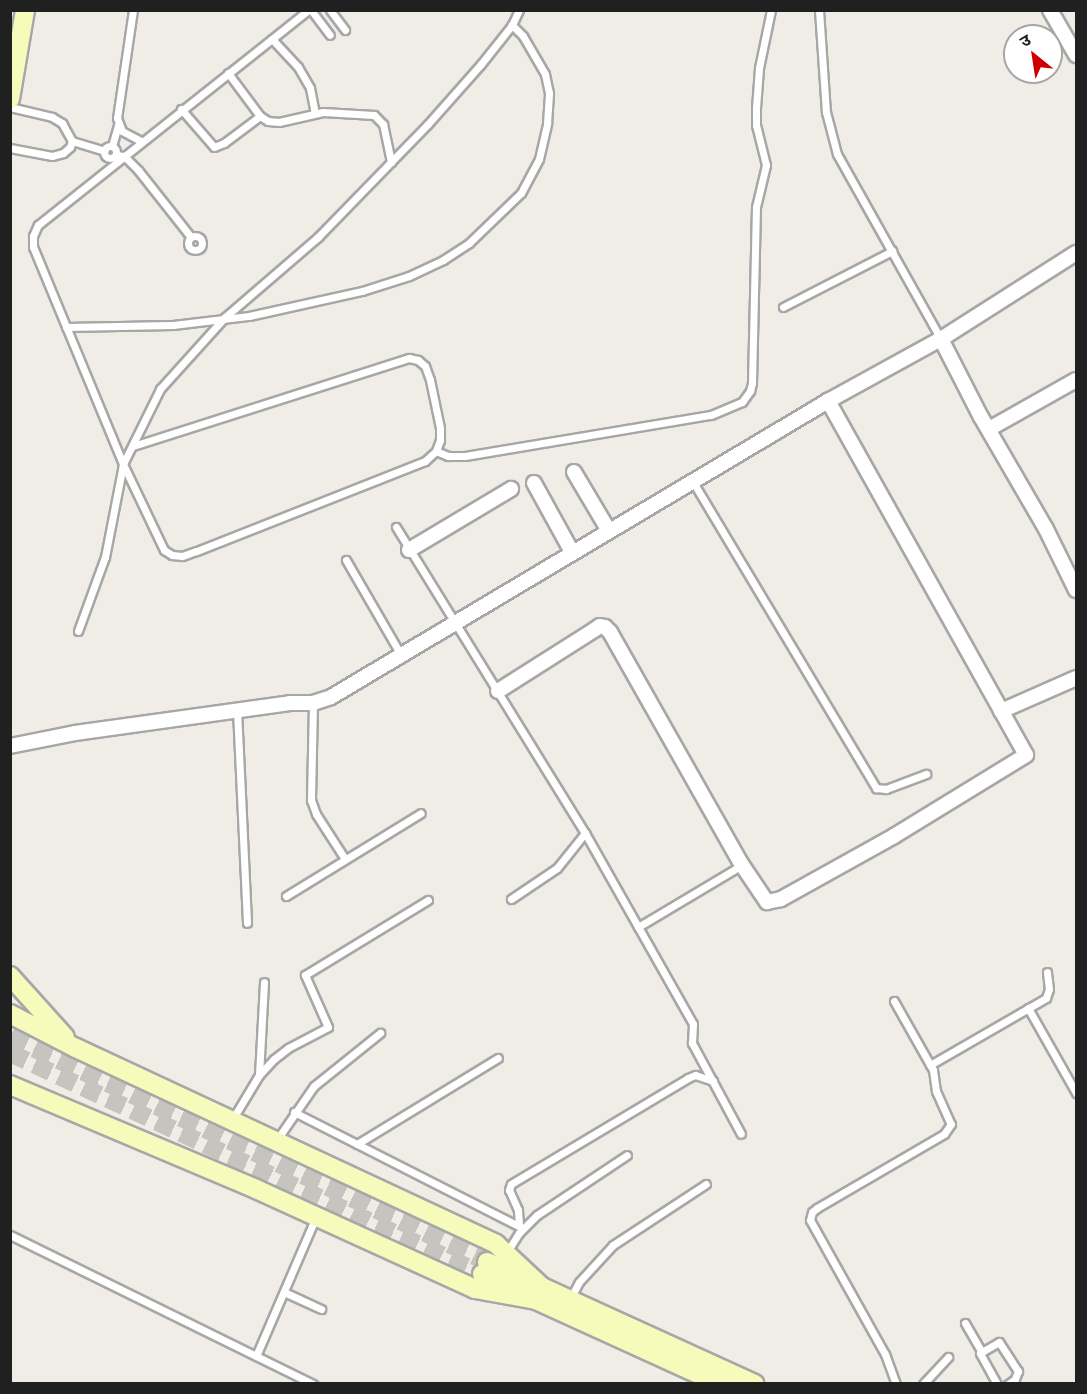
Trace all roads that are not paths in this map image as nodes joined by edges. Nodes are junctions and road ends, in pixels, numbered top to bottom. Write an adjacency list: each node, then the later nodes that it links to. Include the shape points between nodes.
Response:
1 (25, 10): 15 (main road)
2 (132, 10): 20 (lane)
3 (309, 10): 11 (lane); 12 (lane)
4 (330, 10): 10 (lane)
5 (519, 10): 9 (lane)
6 (771, 10): 39 (lane, via 759,68 756,108 766,165 756,207 752,383 742,402 711,414 465,456)
7 (819, 10): 29 (lane, via 826,112 837,154)
8 (1050, 10): 13 (street)
9 (512, 25): 27 (lane); 32 (lane, via 545,74 549,93 538,159 521,193 470,243 409,276 362,291 249,316)
10 (345, 30)
11 (330, 35)
12 (272, 39): 14 (lane); 18 (lane, via 304,77 314,99)
13 (1077, 55)
14 (228, 73): 17 (lane); 19 (lane)
15 (10, 99)
16 (10, 107): 21 (lane, via 52,117 62,123)
17 (181, 109): 19 (lane, via 214,147); 22 (lane)
18 (315, 114): 19 (lane, via 279,122); 27 (lane, via 367,112 378,117)
19 (260, 116)
20 (118, 125): 22 (lane, via 127,135); 23 (lane)
21 (72, 141): 24 (lane, via 63,153 52,156); 25 (lane)
22 (141, 141): 26 (lane)
23 (112, 146): 25 (lane); 26 (lane)
24 (10, 148)
25 (104, 150): 26 (lane, via 108,158)
26 (120, 155): 28 (lane); 33 (lane, via 38,225 33,236 33,247)
27 (391, 162): 32 (lane, via 318,237)
28 (191, 237)
29 (891, 251): 31 (lane); 34 (lane)
30 (1077, 253): 34 (street)
31 (783, 307)
32 (225, 317): 33 (lane, via 173,325); 38 (lane, via 160,389)
33 (66, 327): 40 (lane)
34 (940, 339): 36 (street); 37 (street)
35 (1077, 380): 37 (street)
36 (828, 401): 42 (street); 58 (street)
37 (989, 429): 50 (street)
38 (133, 446): 39 (lane, via 409,358 425,366 430,380 440,428); 40 (lane)
39 (436, 451): 40 (lane, via 425,460 182,556 164,550)
40 (123, 464): 52 (lane, via 105,558)
41 (574, 472): 46 (street)
42 (693, 482): 46 (street); 60 (lane, via 876,788 886,789)
43 (534, 483): 48 (street)
44 (512, 489): 47 (street)
45 (396, 527): 47 (lane)
46 (609, 531): 48 (street)
47 (409, 550): 51 (lane)
48 (572, 552): 51 (street)
49 (346, 560): 53 (lane)
50 (1077, 590)
51 (454, 622): 53 (street); 55 (lane)
52 (78, 631)
53 (400, 653): 56 (street, via 331,697)
54 (1077, 678): 58 (street)
55 (498, 691): 62 (lane); 64 (street, via 600,626 605,627)
56 (313, 703): 57 (street); 63 (lane, via 311,800)
57 (237, 710): 59 (street); 68 (lane)
58 (1001, 711): 64 (street, via 1026,755 894,836 772,902 764,899)
59 (10, 746)
60 (926, 774)
61 (421, 813): 63 (lane)
62 (585, 833): 66 (lane, via 557,868); 69 (lane)
63 (345, 859): 65 (lane)
64 (742, 865): 69 (lane)
65 (286, 896)
66 (511, 899)
67 (428, 900): 80 (lane, via 305,975 328,1027 288,1048)
68 (247, 923)
69 (638, 927): 81 (lane, via 693,1024 692,1043)
70 (1047, 972): 74 (lane, via 1048,994)
71 (10, 976): 77 (main road)
72 (264, 982): 80 (lane)
73 (894, 1000): 79 (lane)
74 (1028, 1008): 79 (lane); 83 (lane)
75 (10, 1014): 77 (main road)
76 (380, 1033): 84 (lane, via 314,1086)
77 (76, 1048): 85 (main road)
78 (498, 1058): 88 (lane)
79 (930, 1065): 107 (lane, via 936,1091 950,1117 949,1129 817,1208 810,1220 885,1354)
80 (259, 1075): 85 (lane)
81 (713, 1081): 86 (lane); 92 (lane, via 695,1075 688,1077 511,1184 509,1190)
82 (14, 1088): 91 (main road)
83 (1077, 1093)
84 (294, 1112): 87 (lane); 88 (lane)
85 (232, 1120): 87 (main road)
86 (741, 1134)
87 (276, 1141): 94 (main road)
88 (357, 1144): 92 (lane)
89 (627, 1155): 92 (lane)
90 (706, 1184): 98 (lane, via 613,1245 579,1282)
91 (316, 1217): 96 (lane); 97 (main road, via 475,1289)
92 (521, 1227): 94 (lane)
93 (10, 1235): 102 (lane)
94 (507, 1252): 97 (main road)
95 (484, 1268): 97 (main road)
96 (284, 1292): 99 (lane); 102 (lane)
97 (539, 1293): 98 (main road); 105 (main road)
98 (570, 1299): 106 (main road)
99 (321, 1309)
100 (966, 1323): 101 (lane)
101 (981, 1351): 109 (lane); 110 (lane, via 996,1342 1002,1344 1018,1371 1016,1379)
102 (256, 1356): 104 (lane)
103 (948, 1357): 108 (lane)
104 (313, 1383)
105 (720, 1383)
106 (755, 1383)
107 (896, 1383)
108 (923, 1383)
109 (997, 1383)
110 (1008, 1383)

